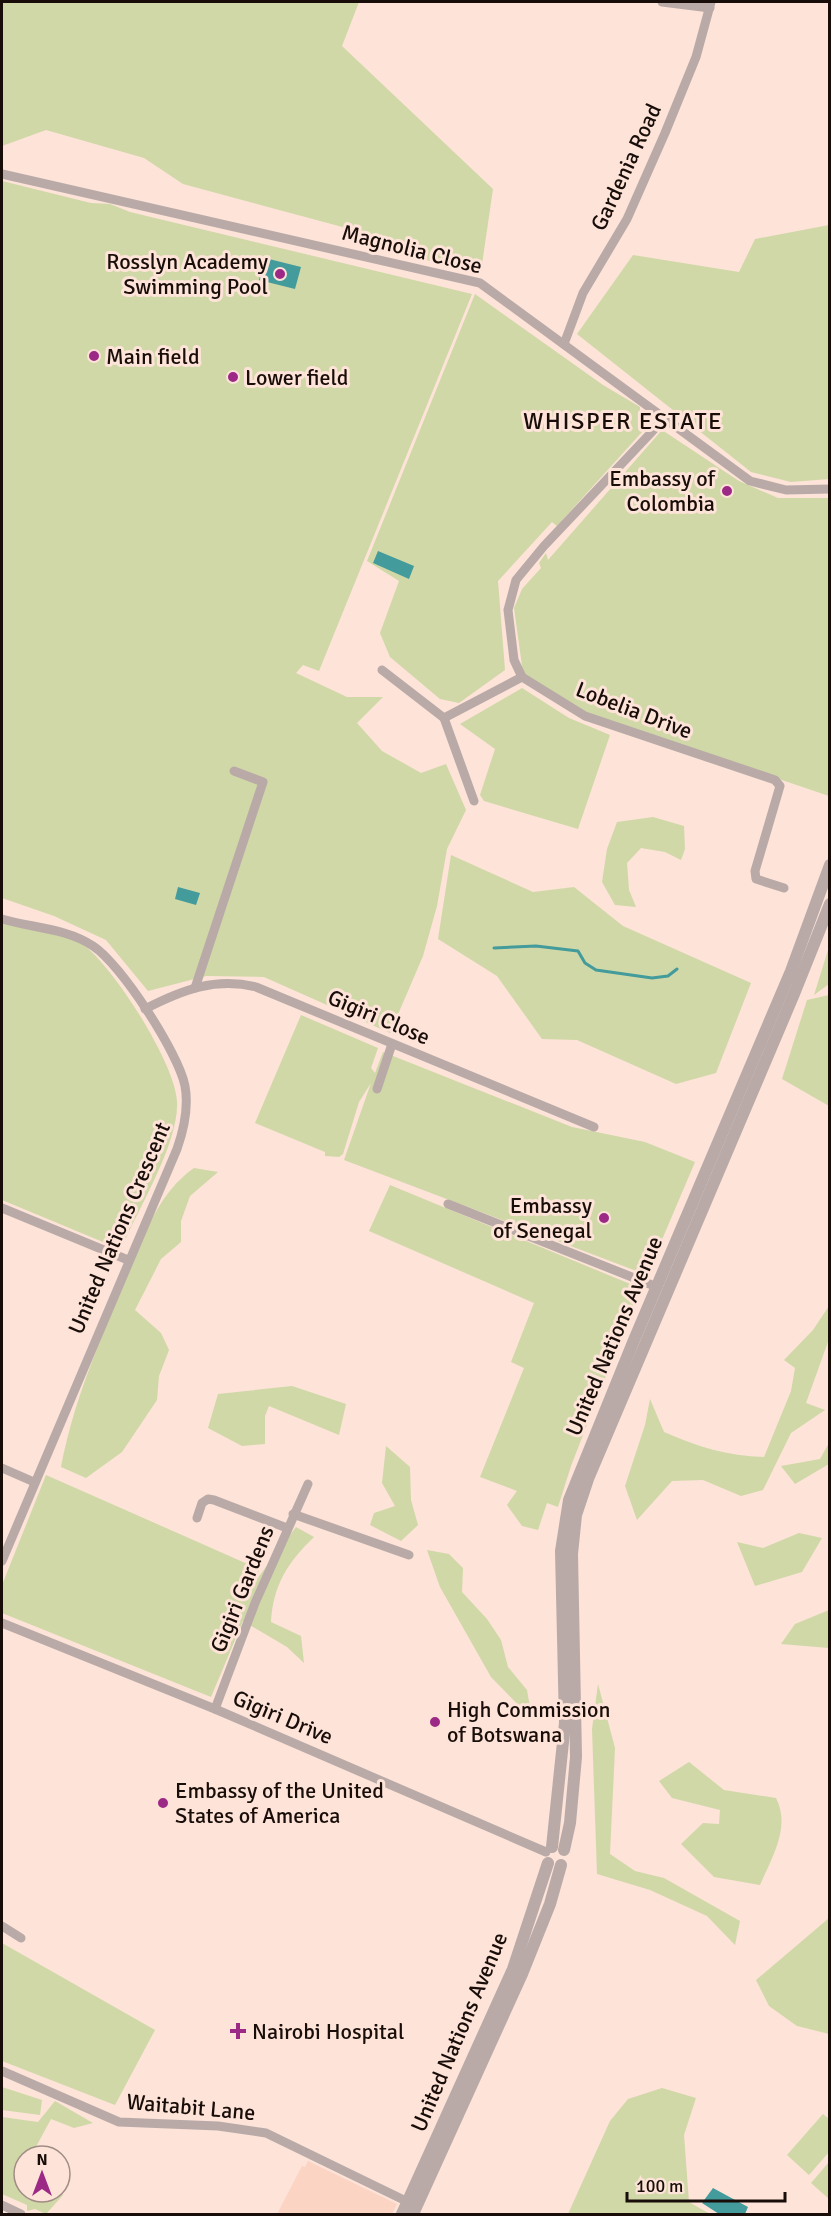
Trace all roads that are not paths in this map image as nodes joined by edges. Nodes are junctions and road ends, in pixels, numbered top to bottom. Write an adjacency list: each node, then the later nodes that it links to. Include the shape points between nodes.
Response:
1 (662, 2): 2 (street)
2 (710, 5): 4 (street, Gardenia Road, via 696,57 646,176 627,219 583,293)
3 (2, 174): 4 (street, Magnolia Close, via 480,283)
4 (564, 344): 5 (street, Magnolia Close)
5 (664, 419): 6 (street, Magnolia Close, via 750,481 786,490); 8 (street, via 516,580 509,601 509,618 512,651)
6 (830, 489)
7 (382, 670): 9 (street)
8 (522, 677): 9 (street); 13 (street, Lobelia Drive, via 585,716 775,780 780,786 778,798 754,871 756,879)
9 (444, 718): 11 (street)
10 (234, 771): 16 (street, via 263,782)
11 (474, 801)
12 (830, 865): 21 (street, United Nations Avenue)
13 (784, 888)
14 (830, 904): 21 (street, United Nations Avenue)
15 (2, 919): 17 (street, United Nations Crescent, via 54,930 96,948 119,971)
16 (195, 988): 17 (street, Gigiri Close, via 180,991); 18 (street, Gigiri Close, via 214,982 256,987)
17 (145, 1009): 24 (street, United Nations Crescent, via 182,1074 186,1117 177,1149)
18 (392, 1044): 19 (street); 20 (street, Gigiri Close)
19 (377, 1089)
20 (594, 1127)
21 (699, 1202): 25 (street, United Nations Avenue); 36 (street, United Nations Avenue, via 576,1515 572,1554 576,1757 570,1823)
22 (448, 1204): 25 (street)
23 (2, 1208): 24 (street)
24 (128, 1260): 27 (street, United Nations Crescent)
25 (657, 1287): 36 (street, United Nations Avenue, via 580,1469 564,1522 561,1633 565,1723)
26 (2, 1468): 27 (street)
27 (34, 1482): 33 (street, United Nations Crescent)
28 (308, 1485): 29 (street, Gigiri Gardens)
29 (293, 1514): 31 (street, Gigiri Gardens); 32 (street)
30 (197, 1518): 31 (street, via 201,1503 208,1499)
31 (287, 1528): 35 (street, Gigiri Gardens)
32 (409, 1555)
33 (2, 1561)
34 (2, 1623): 35 (street, Gigiri Drive)
35 (215, 1709): 36 (street, Gigiri Drive)
36 (554, 1855): 40 (street, United Nations Avenue, via 513,1969); 44 (street, United Nations Avenue, via 550,1904)
37 (2, 1926): 38 (street)
38 (21, 1938)
39 (2, 2071): 40 (street, Waitabit Lane, via 120,2122 218,2126 266,2133)
40 (408, 2202): 43 (street, United Nations Avenue)
41 (2, 2205): 42 (street)
42 (21, 2214)
43 (402, 2214)
44 (413, 2214)

